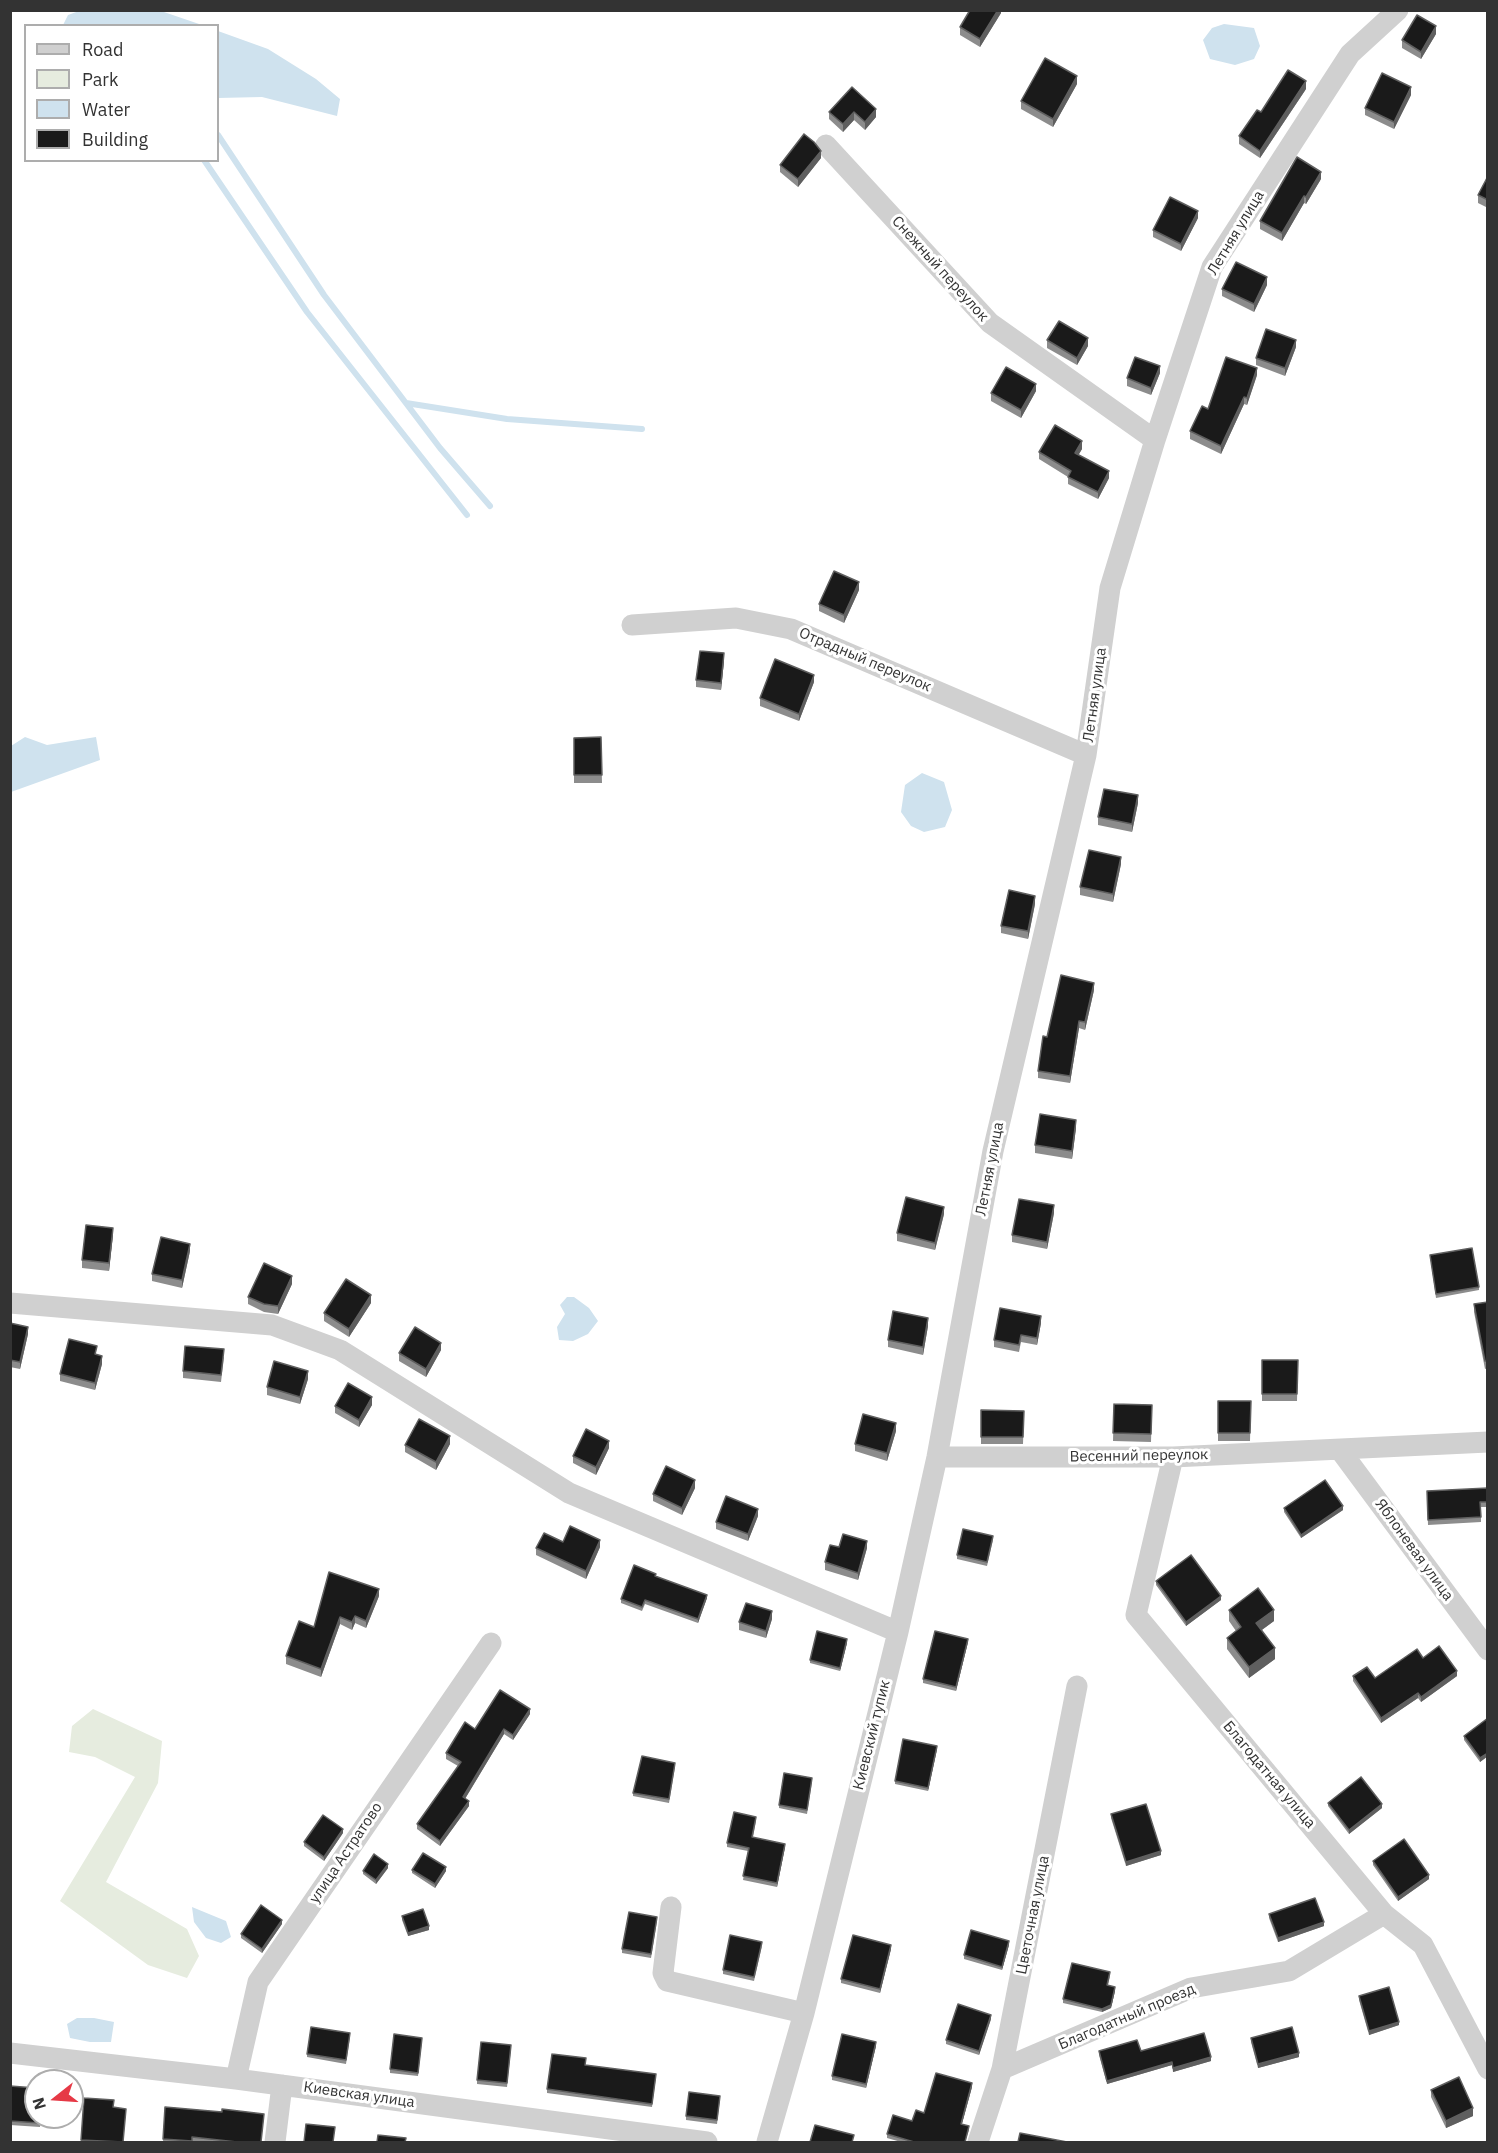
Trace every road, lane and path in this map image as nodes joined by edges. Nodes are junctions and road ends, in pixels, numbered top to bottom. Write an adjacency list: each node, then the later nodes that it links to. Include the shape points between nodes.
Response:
1 (1398, 10): 3 (street, Летняя улица, via 1350,54 1212,267)
2 (826, 144): 3 (street, Снежный переулок, via 990,323)
3 (1155, 440): 5 (street, Летняя улица, via 1110,588)
4 (632, 625): 5 (street, Отрадный переулок, via 735,618 791,629)
5 (1086, 755): 8 (street, Летняя улица, via 993,1150)
6 (10, 1302): 11 (street, via 272,1325 330,1346 569,1493)
7 (1488, 1442): 9 (street, Весенний переулок)
8 (938, 1449): 10 (street, Весенний переулок); 11 (street, Киевский тупик)
9 (1340, 1450): 10 (street, Весенний переулок); 13 (street, Яблоневая улица)
10 (1173, 1457): 16 (street, Благодатная улица, via 1136,1615)
11 (898, 1632): 17 (street, Киевский тупик)
12 (491, 1643): 21 (street, улица Астратово, via 258,1982)
13 (1488, 1650)
14 (1077, 1686): 19 (street, Цветочная улица)
15 (671, 1907): 17 (street, via 663,1973 667,1982)
16 (1384, 1914): 19 (street, Благодатный проезд, via 1289,1971 1191,1988); 20 (street, Благодатная улица, via 1423,1945)
17 (804, 2013): 25 (street, Киевский тупик)
18 (10, 2053): 21 (street, Киевская улица)
19 (1002, 2069): 26 (street, Цветочная улица)
20 (1488, 2069)
21 (236, 2079): 22 (street, Киевская улица)
22 (282, 2085): 23 (street); 24 (street, Киевская улица)
23 (275, 2142)
24 (707, 2142)
25 (767, 2142)
26 (978, 2142)

